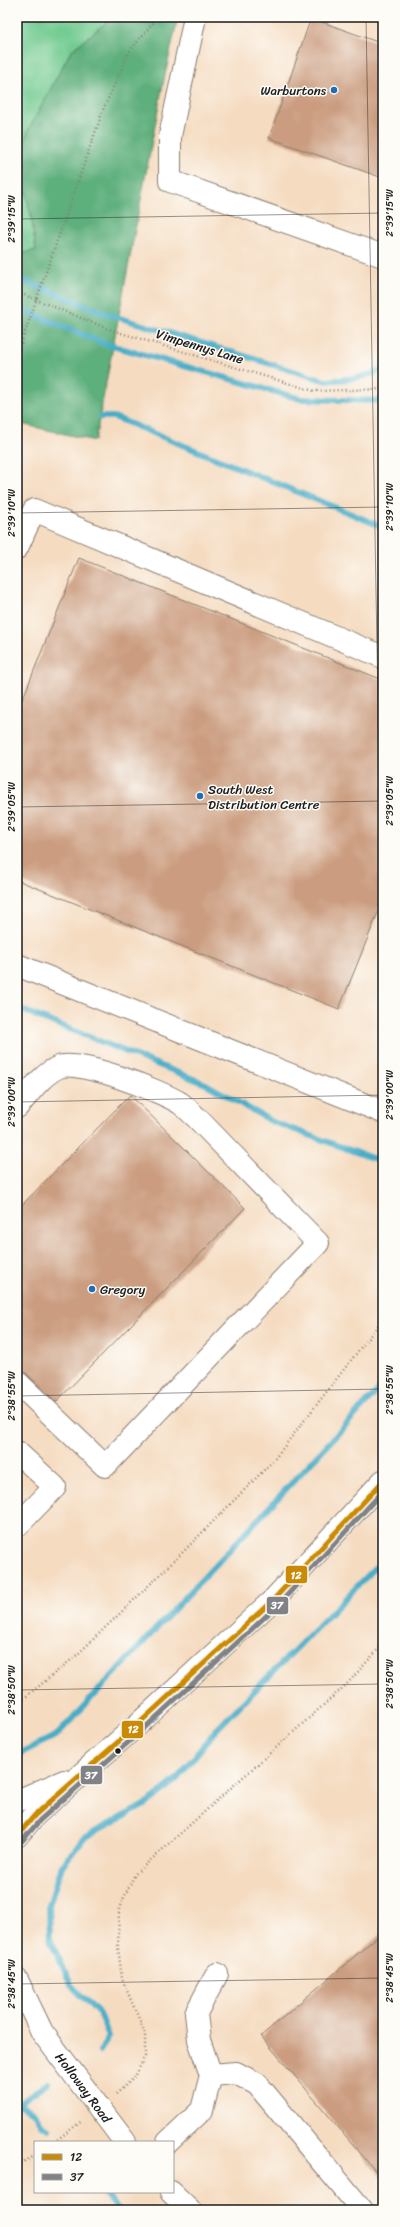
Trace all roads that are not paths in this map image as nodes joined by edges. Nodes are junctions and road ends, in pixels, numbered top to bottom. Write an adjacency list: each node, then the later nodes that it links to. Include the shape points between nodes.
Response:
1 (195, 17): 2 (street, via 170,136 170,181)
2 (383, 256)
3 (17, 548): 4 (street, via 34,510)
4 (383, 656)
5 (17, 965): 7 (street)
6 (17, 1107): 8 (street, via 42,1079 59,1067 73,1066 116,1076 161,1094 180,1103 196,1117 318,1243 105,1466)
7 (383, 1112)
8 (17, 1382)
9 (17, 1452): 11 (street, via 55,1487)
10 (383, 1481): 12 (street, via 274,1599 135,1727)
11 (17, 1526)
12 (78, 1775): 13 (street); 14 (street, via 35,1815)
13 (17, 1801)
14 (17, 1836)
15 (217, 1974): 19 (street, via 196,2013 199,2040)
16 (17, 1980): 18 (street, Holloway Road)
17 (17, 2015): 18 (street, Holloway Road)
18 (42, 2032): 20 (street, Holloway Road)
19 (211, 2075): 21 (street, via 202,2110); 24 (street, via 236,2073 257,2084)
20 (124, 2141)
21 (169, 2141)
22 (172, 2193): 23 (street)
23 (190, 2210)
24 (362, 2210)

